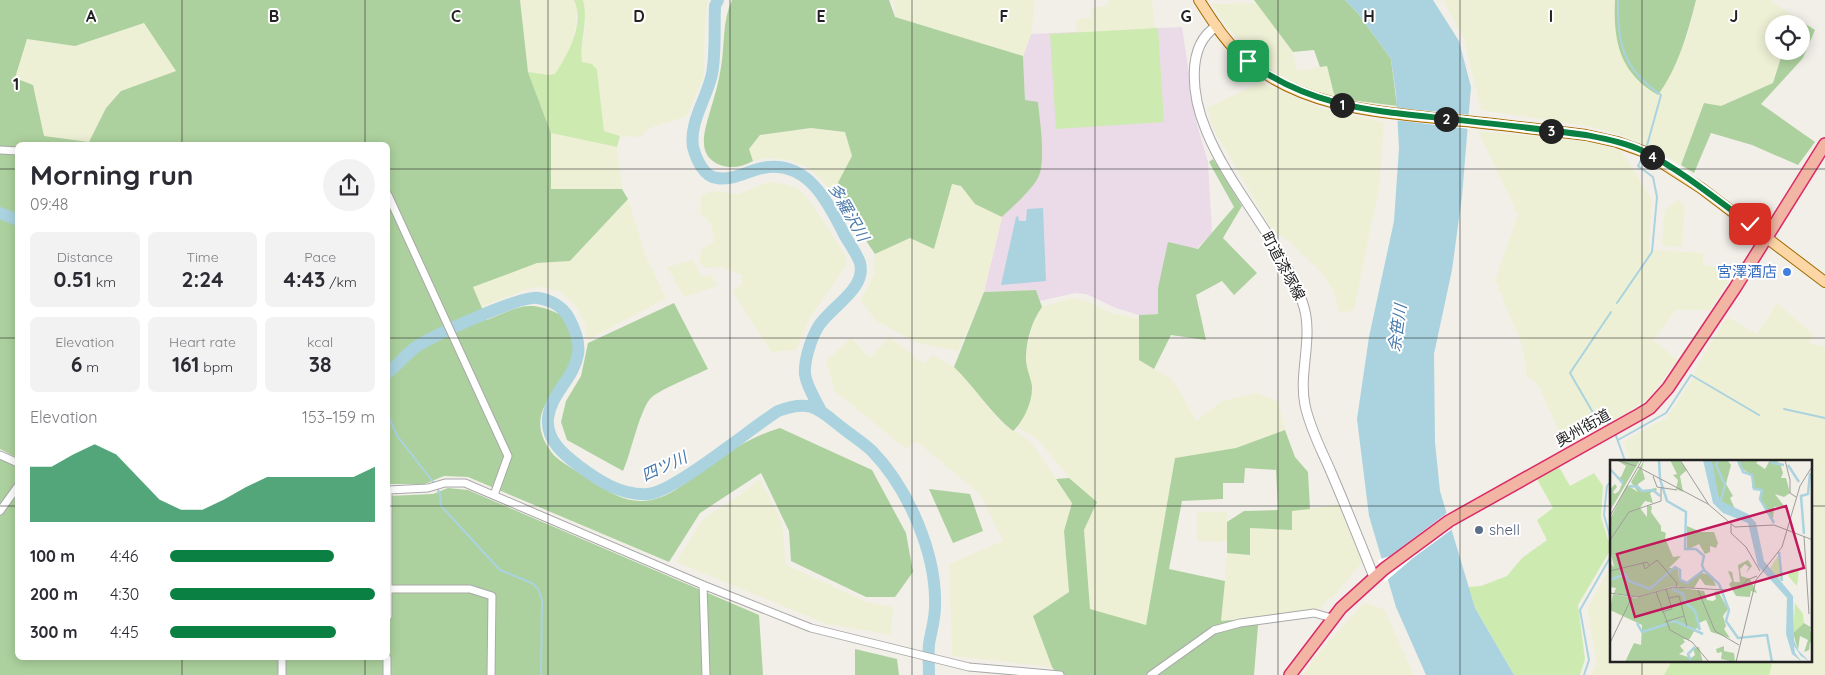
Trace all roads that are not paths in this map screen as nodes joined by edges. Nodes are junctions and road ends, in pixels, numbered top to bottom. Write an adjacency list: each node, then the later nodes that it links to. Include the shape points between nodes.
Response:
1 (1199, 0): 2 (main road)
2 (1217, 26): 7 (main road, via 1248,61 1285,85 1323,100 1388,113 1586,135 1645,152); 15 (street, 町道漆塚線, via 1203,38 1195,63 1200,114 1211,141 1302,301 1307,324 1305,404 1314,434)
3 (1825, 144): 7 (highway, 奥州街道)
4 (0, 150): 5 (street)
5 (15, 151)
6 (390, 199): 13 (street, via 508,456)
7 (1767, 237): 8 (main road); 15 (highway, 奥州街道, via 1668,388 1650,408 1450,521)
8 (1825, 282)
9 (0, 455): 10 (street)
10 (15, 462)
11 (15, 490): 14 (street)
12 (390, 490): 13 (street, via 428,488 456,482)
13 (494, 495): 16 (street)
14 (0, 511)
15 (1374, 577): 18 (highway, 奥州街道)
16 (704, 585): 24 (street); 25 (street, via 811,628 951,664)
17 (390, 589): 23 (street, via 470,589 492,596)
18 (1332, 618): 26 (street, via 1314,613 1220,628 1202,637); 27 (highway, 奥州街道)
19 (282, 660): 21 (street)
20 (387, 660): 22 (street)
21 (282, 675)
22 (387, 675)
23 (491, 675)
24 (706, 675)
25 (1060, 675)
26 (1151, 675)
27 (1290, 675)

